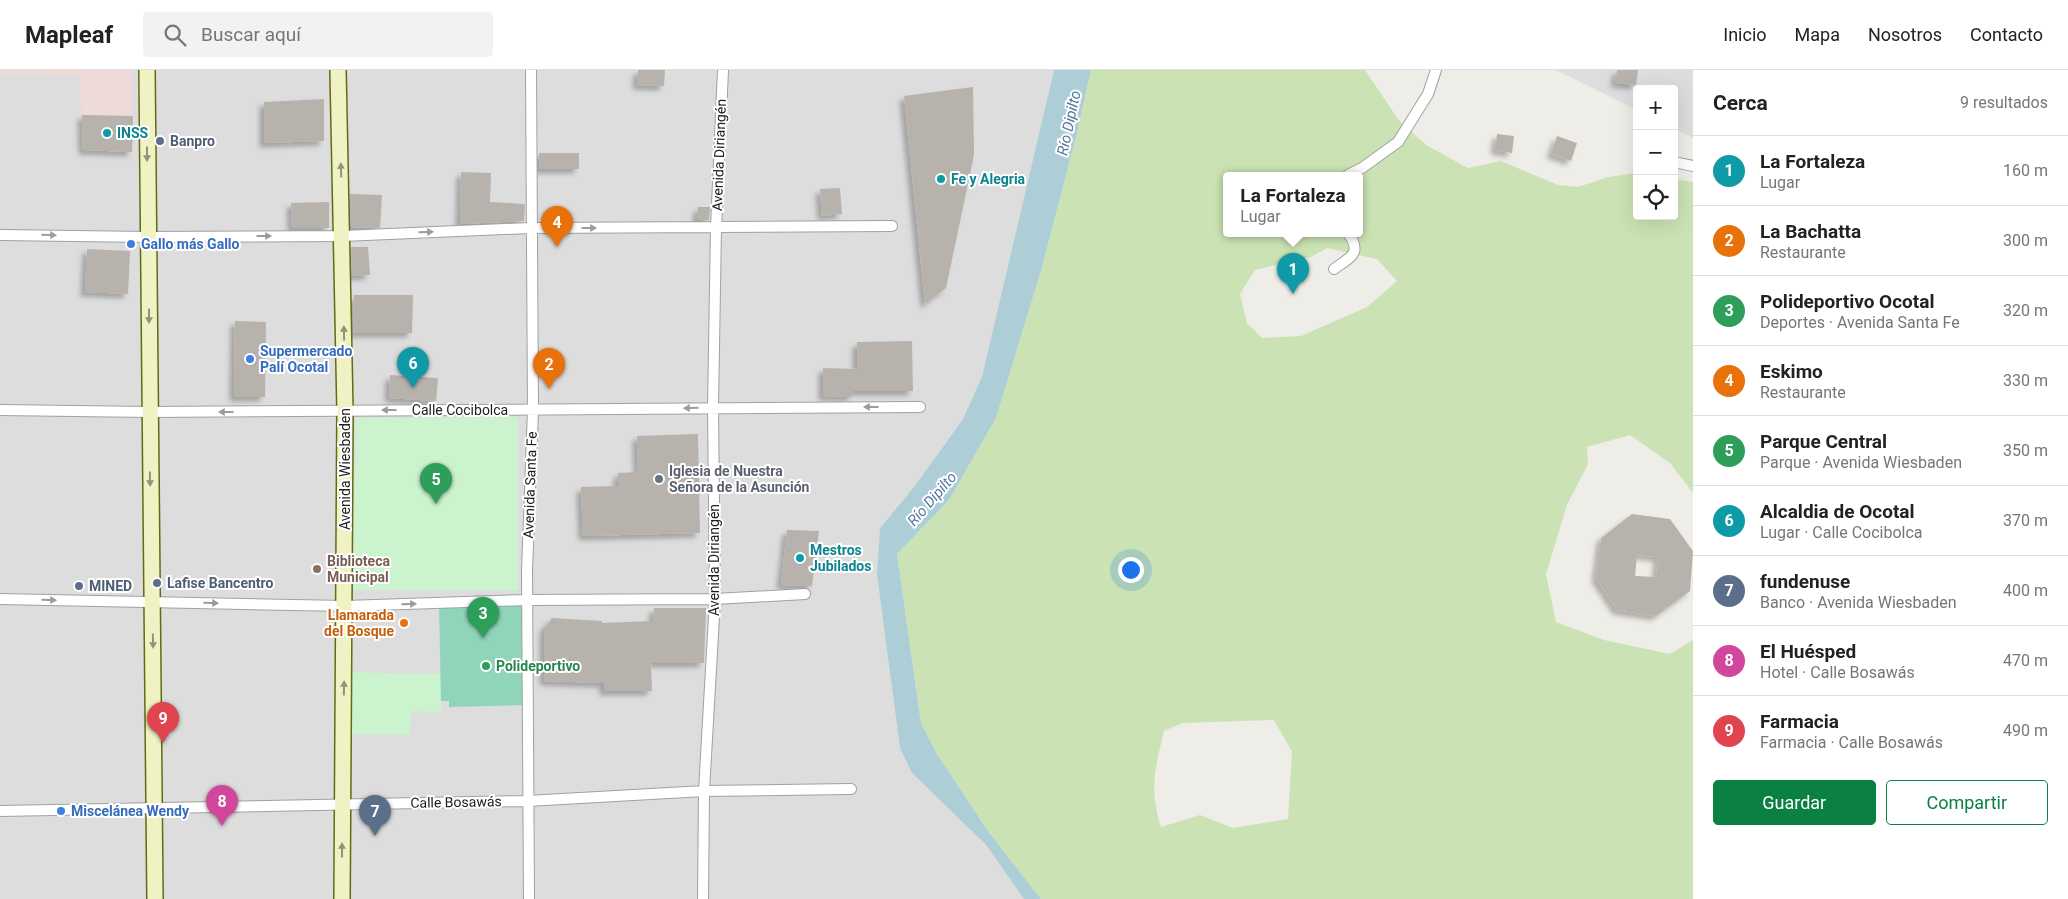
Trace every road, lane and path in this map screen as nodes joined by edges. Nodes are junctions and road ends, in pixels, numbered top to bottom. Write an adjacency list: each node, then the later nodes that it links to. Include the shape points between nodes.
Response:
1 (147, 70): 14 (street, one-way to 14)
2 (338, 70): 13 (street, Avenida Wiesbaden, one-way to 2)
3 (530, 70): 10 (street, Avenida Santa Fe)
4 (722, 70): 11 (street, Avenida Diriangén)
5 (1436, 70): 8 (street, via 1428,94 1398,142)
6 (1678, 163): 7 (street)
7 (1693, 166)
8 (1354, 172)
9 (892, 226): 11 (street)
10 (530, 228): 11 (street, one-way to 11); 13 (street, one-way to 10); 20 (street, Avenida Santa Fe)
11 (716, 228): 17 (street, Avenida Diriangén)
12 (0, 234): 14 (street, one-way to 14)
13 (343, 236): 14 (street, one-way to 13); 21 (street, Avenida Wiesbaden, one-way to 13)
14 (148, 237): 22 (street, one-way to 22)
15 (1351, 237): 16 (street, via 1355,243 1354,254)
16 (1334, 270)
17 (713, 407): 18 (street, Calle Cocibolca, one-way to 17); 20 (street, Calle Cocibolca, one-way to 20); 25 (street, Avenida Diriangén)
18 (920, 407)
19 (0, 410): 22 (street, Calle Cocibolca)
20 (533, 410): 21 (street, Calle Cocibolca, one-way to 21); 26 (street, Avenida Santa Fe)
21 (345, 411): 22 (street, Calle Cocibolca, one-way to 22); 28 (street, Avenida Wiesbaden)
22 (149, 412): 27 (street, one-way to 27)
23 (805, 594): 25 (street)
24 (0, 599): 27 (street, one-way to 27)
25 (715, 599): 26 (street); 30 (street, Avenida Diriangén)
26 (527, 600): 28 (street, one-way to 26); 31 (street, Avenida Santa Fe)
27 (153, 601): 28 (street, one-way to 28); 33 (street, one-way to 33)
28 (345, 606): 32 (street, Avenida Wiesbaden, one-way to 28)
29 (851, 789): 30 (street, Calle Bosawás)
30 (704, 792): 31 (street, Calle Bosawás); 38 (street, Avenida Diriangén)
31 (527, 801): 32 (street, Calle Bosawás); 37 (street, Avenida Santa Fe)
32 (342, 803): 33 (street, Calle Bosawás); 36 (street, Avenida Wiesbaden, one-way to 32)
33 (155, 808): 34 (street, Calle Bosawás); 35 (street)
34 (0, 811)
35 (155, 899)
36 (342, 899)
37 (529, 899)
38 (703, 899)

